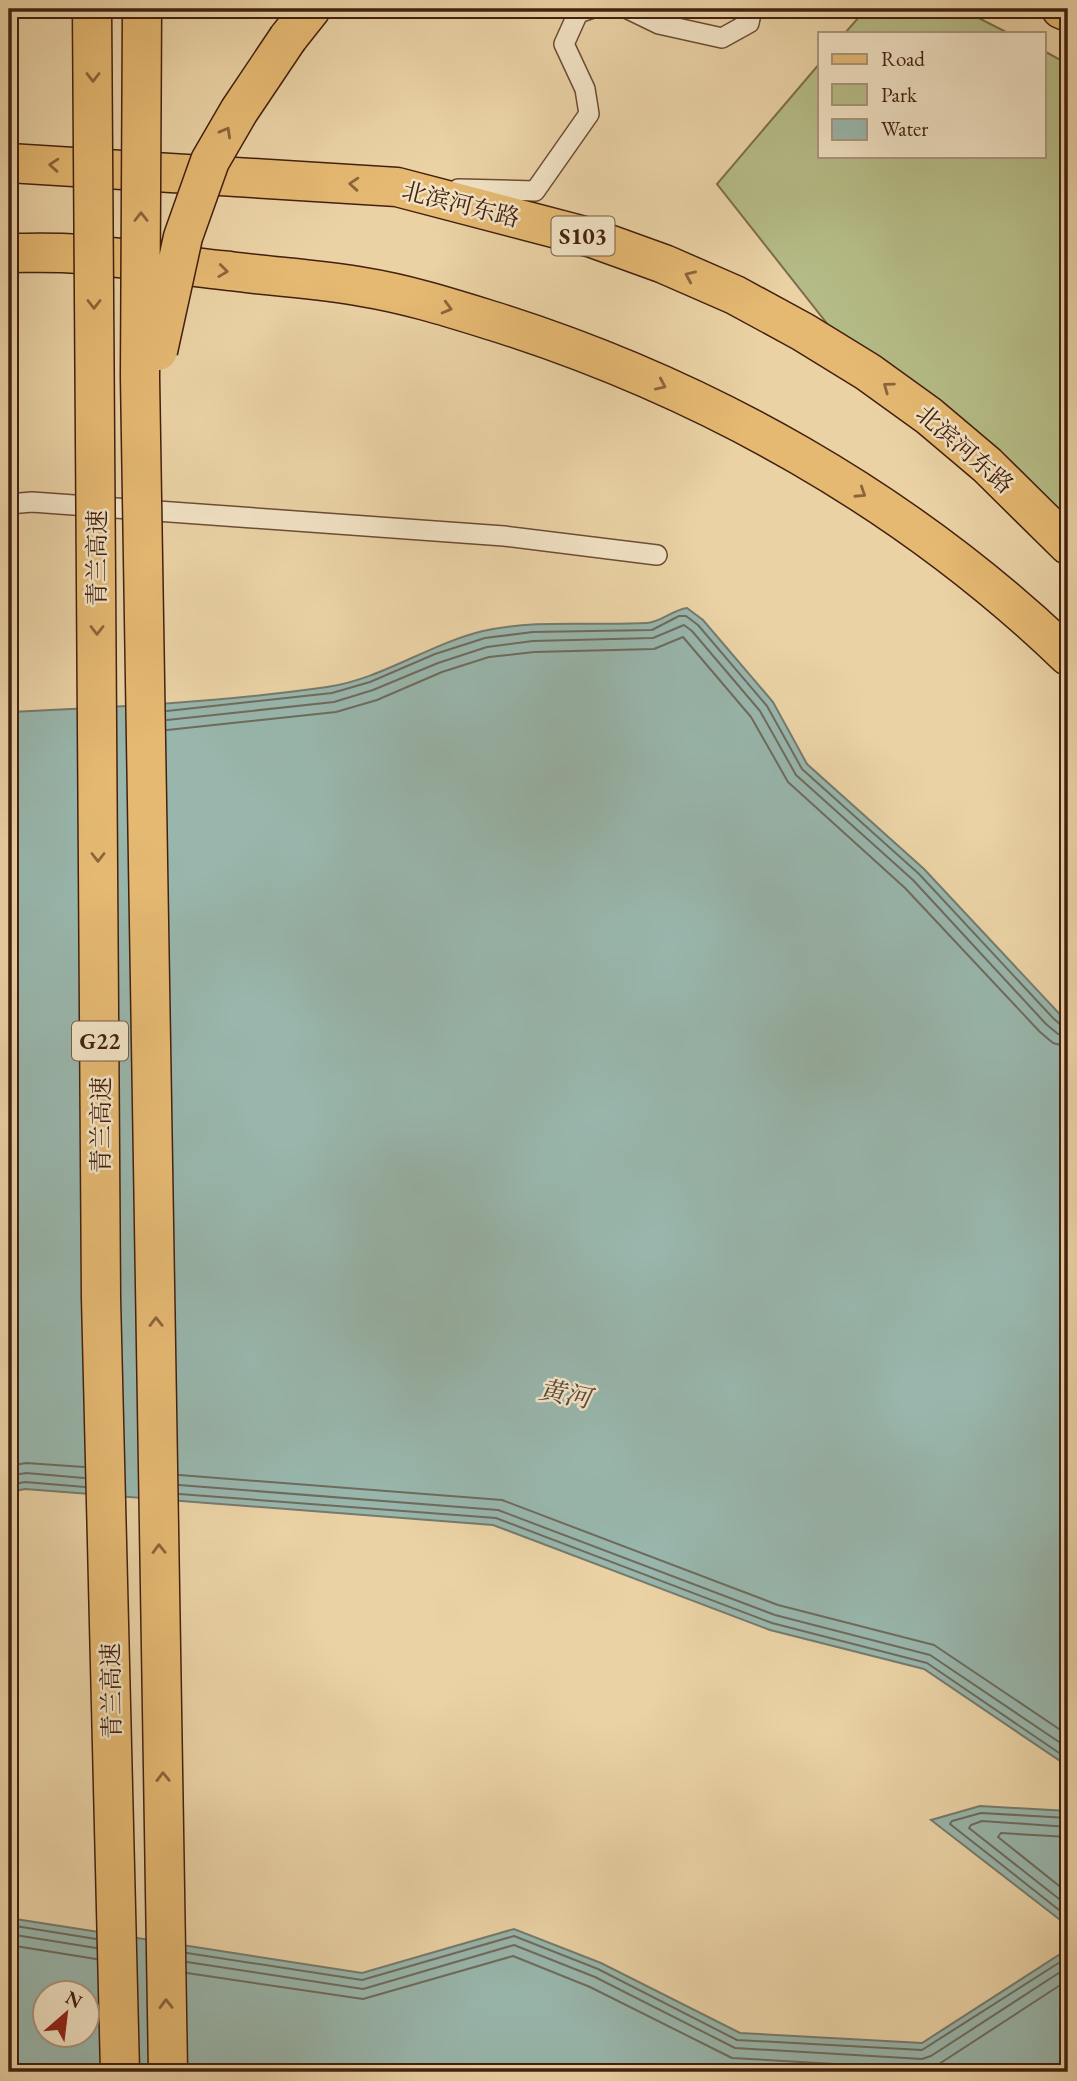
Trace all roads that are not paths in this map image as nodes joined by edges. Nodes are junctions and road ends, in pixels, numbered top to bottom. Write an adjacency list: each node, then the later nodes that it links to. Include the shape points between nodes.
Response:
1 (92, 9): 17 (main road, 青兰高速 / G22, one-way to 17, bridge, via 101,1298)
2 (142, 9): 12 (main road, one-way to 2, bridge)
3 (590, 9): 10 (lane, via 578,13 564,44 585,89 589,114 535,191)
4 (628, 9): 5 (lane, via 659,24 722,38 749,23)
5 (752, 9)
6 (1061, 9): 7 (main road)
7 (1068, 12)
8 (300, 23): 12 (main road, one-way to 8, bridge, via 183,237 210,161)
9 (9, 163): 10 (main road, 北滨河东路 / S103, one-way to 9)
10 (397, 187): 14 (main road, 北滨河东路 / S103, one-way to 10, via 987,465 929,416 868,372 769,313 664,264 592,238)
11 (9, 253): 16 (main road, one-way to 16, via 77,254 364,287 448,307 610,362 737,421 831,473 964,565)
12 (142, 432): 18 (main road, 青兰高速 / G22, one-way to 12, bridge)
13 (9, 501): 15 (lane, via 504,536)
14 (1068, 545)
15 (657, 555)
16 (1068, 656)
17 (120, 2072)
18 (167, 2072)

